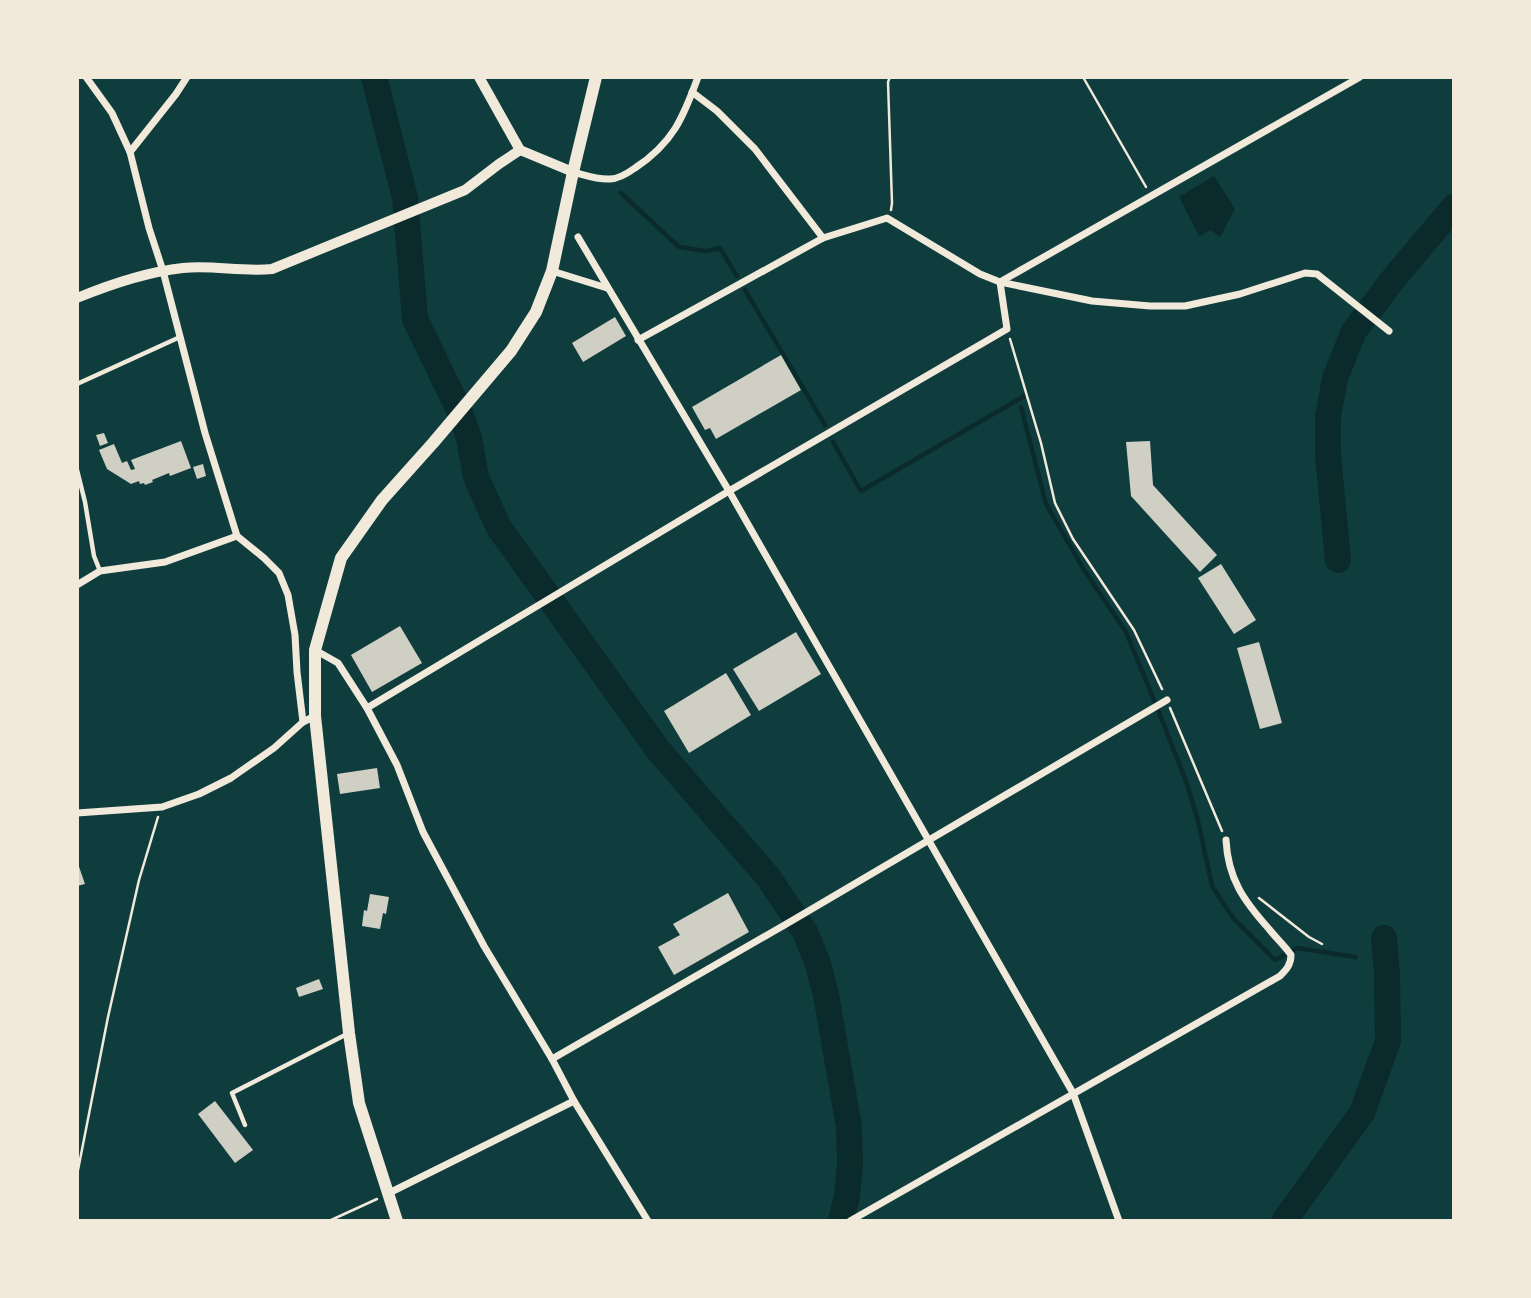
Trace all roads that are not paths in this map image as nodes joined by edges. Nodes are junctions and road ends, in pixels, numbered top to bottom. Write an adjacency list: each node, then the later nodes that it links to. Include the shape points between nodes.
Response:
1 (86, 77): 9 (street, via 112,113)
2 (187, 77): 9 (street)
3 (479, 77): 8 (street)
4 (596, 77): 10 (main road)
5 (698, 77): 7 (street)
6 (1360, 77): 15 (street)
7 (692, 92): 10 (street, via 674,132 652,157 617,178); 12 (street, via 755,149)
8 (520, 150): 10 (street); 13 (street, via 465,190 272,269)
9 (130, 152): 13 (street)
10 (573, 172): 14 (main road)
11 (578, 237): 16 (street)
12 (823, 239): 15 (street, via 887,218 971,270); 20 (street)
13 (163, 271): 17 (street); 19 (street)
14 (552, 271): 16 (street); 27 (main road, via 536,312 510,351 383,500 341,558)
15 (1000, 282): 18 (street, via 1092,302 1185,306 1305,273 1317,274); 23 (street, via 1007,329)
16 (607, 288): 20 (street)
17 (77, 298)
18 (1389, 331)
19 (180, 337): 21 (lane); 24 (street)
20 (638, 340): 23 (street)
21 (77, 384)
22 (77, 470): 25 (lane)
23 (729, 491): 29 (street); 32 (street)
24 (237, 536): 25 (street, via 165,562); 30 (street, via 279,573 288,595 300,702)
25 (100, 570): 26 (street)
26 (77, 585)
27 (315, 650): 29 (street, via 338,663); 30 (main road)
28 (1167, 700): 32 (street)
29 (367, 708): 35 (street, via 397,765 423,832)
30 (309, 719): 31 (street, via 274,748 199,794 162,807); 34 (main road)
31 (77, 813)
32 (928, 840): 35 (street); 36 (street)
33 (1226, 840): 36 (street, via 1238,890 1288,950 1289,966 1280,976)
34 (349, 1033): 38 (lane, via 232,1093); 39 (main road, via 359,1103)
35 (552, 1059): 37 (street)
36 (1073, 1093): 40 (street); 44 (street)
37 (575, 1101): 39 (street); 42 (street)
38 (244, 1125)
39 (387, 1194): 41 (main road)
40 (862, 1218): 43 (street)
41 (397, 1221)
42 (648, 1221)
43 (850, 1221)
44 (1119, 1221)

